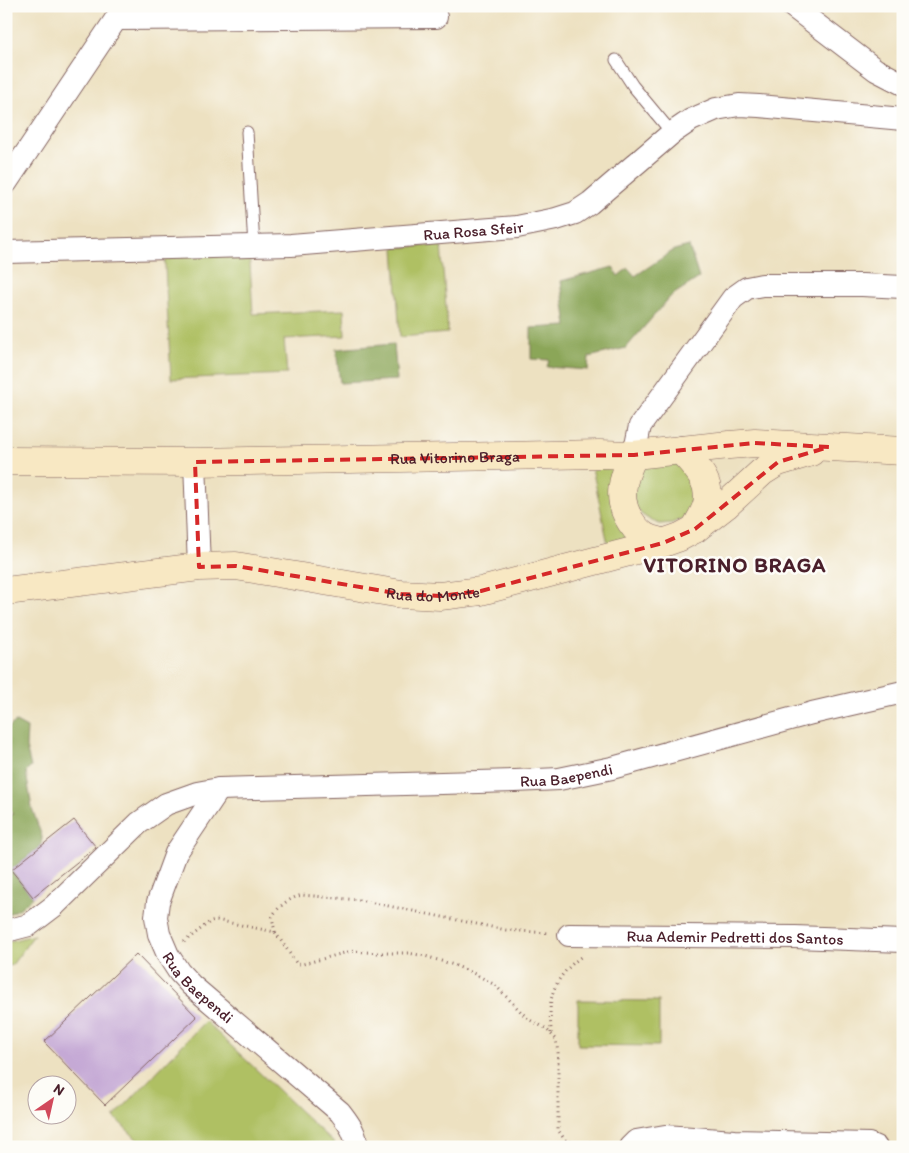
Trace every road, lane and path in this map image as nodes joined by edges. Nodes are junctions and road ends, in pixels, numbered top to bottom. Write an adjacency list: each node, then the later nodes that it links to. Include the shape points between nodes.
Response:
1 (792, 6): 5 (street, via 876,70)
2 (121, 12): 3 (street); 9 (street)
3 (436, 17)
4 (616, 60): 8 (lane)
5 (903, 84)
6 (903, 119): 8 (street, Rua Rosa Sfeir, via 739,105 716,109)
7 (247, 132): 10 (lane)
8 (672, 133): 10 (street, Rua Rosa Sfeir, via 590,203 575,213 556,219 517,227)
9 (6, 183)
10 (254, 246): 11 (street, Rua Rosa Sfeir)
11 (6, 252)
12 (903, 287): 16 (street, via 762,285 747,288 733,298 640,426)
13 (829, 447): 14 (main road, Rua Vitorino Braga, via 755,444); 15 (main road, Rua Vitorino Braga); 19 (main road, Rua do Monte, via 778,462)
14 (681, 450): 16 (main road, Rua Vitorino Braga); 19 (main road, via 697,467 708,490 707,505)
15 (903, 451)
16 (634, 455): 18 (main road, Rua Vitorino Braga); 20 (main road, via 624,482 622,498 626,514 634,528 647,538)
17 (6, 461): 18 (main road, Rua Vitorino Braga)
18 (195, 462): 21 (street)
19 (695, 529): 20 (main road, Rua do Monte)
20 (663, 543): 21 (main road, Rua do Monte, via 481,591 440,596 402,594 236,566)
21 (199, 567): 22 (main road, Rua do Monte)
22 (6, 591)
23 (903, 692): 24 (street, Rua Baependi, via 812,713 612,768 558,779)
24 (219, 789): 25 (street, Rua Baependi, via 166,804 138,824 54,906 30,925); 30 (street, Rua Baependi, via 176,853 158,902 159,934)
25 (6, 931)
26 (275, 932): 27 (path, via 274,913 288,901 302,895 359,900 506,930); 30 (path, via 213,920); 31 (path, via 297,964 355,951 408,953 440,961 495,985 528,1019)
27 (569, 935): 28 (street, Rua Ademir Pedretti dos Santos)
28 (903, 941)
29 (586, 953): 31 (path, via 570,965 555,984 550,1002)
30 (168, 955): 33 (street, Rua Baependi, via 191,985 340,1112 355,1133)
31 (551, 1034): 34 (path, via 556,1039 558,1053 558,1130 565,1140 576,1144 592,1142)
32 (734, 1144): 35 (street, via 665,1136 636,1141); 36 (street, via 869,1144)
33 (357, 1147)
34 (609, 1147)
35 (630, 1147)
36 (876, 1147)

